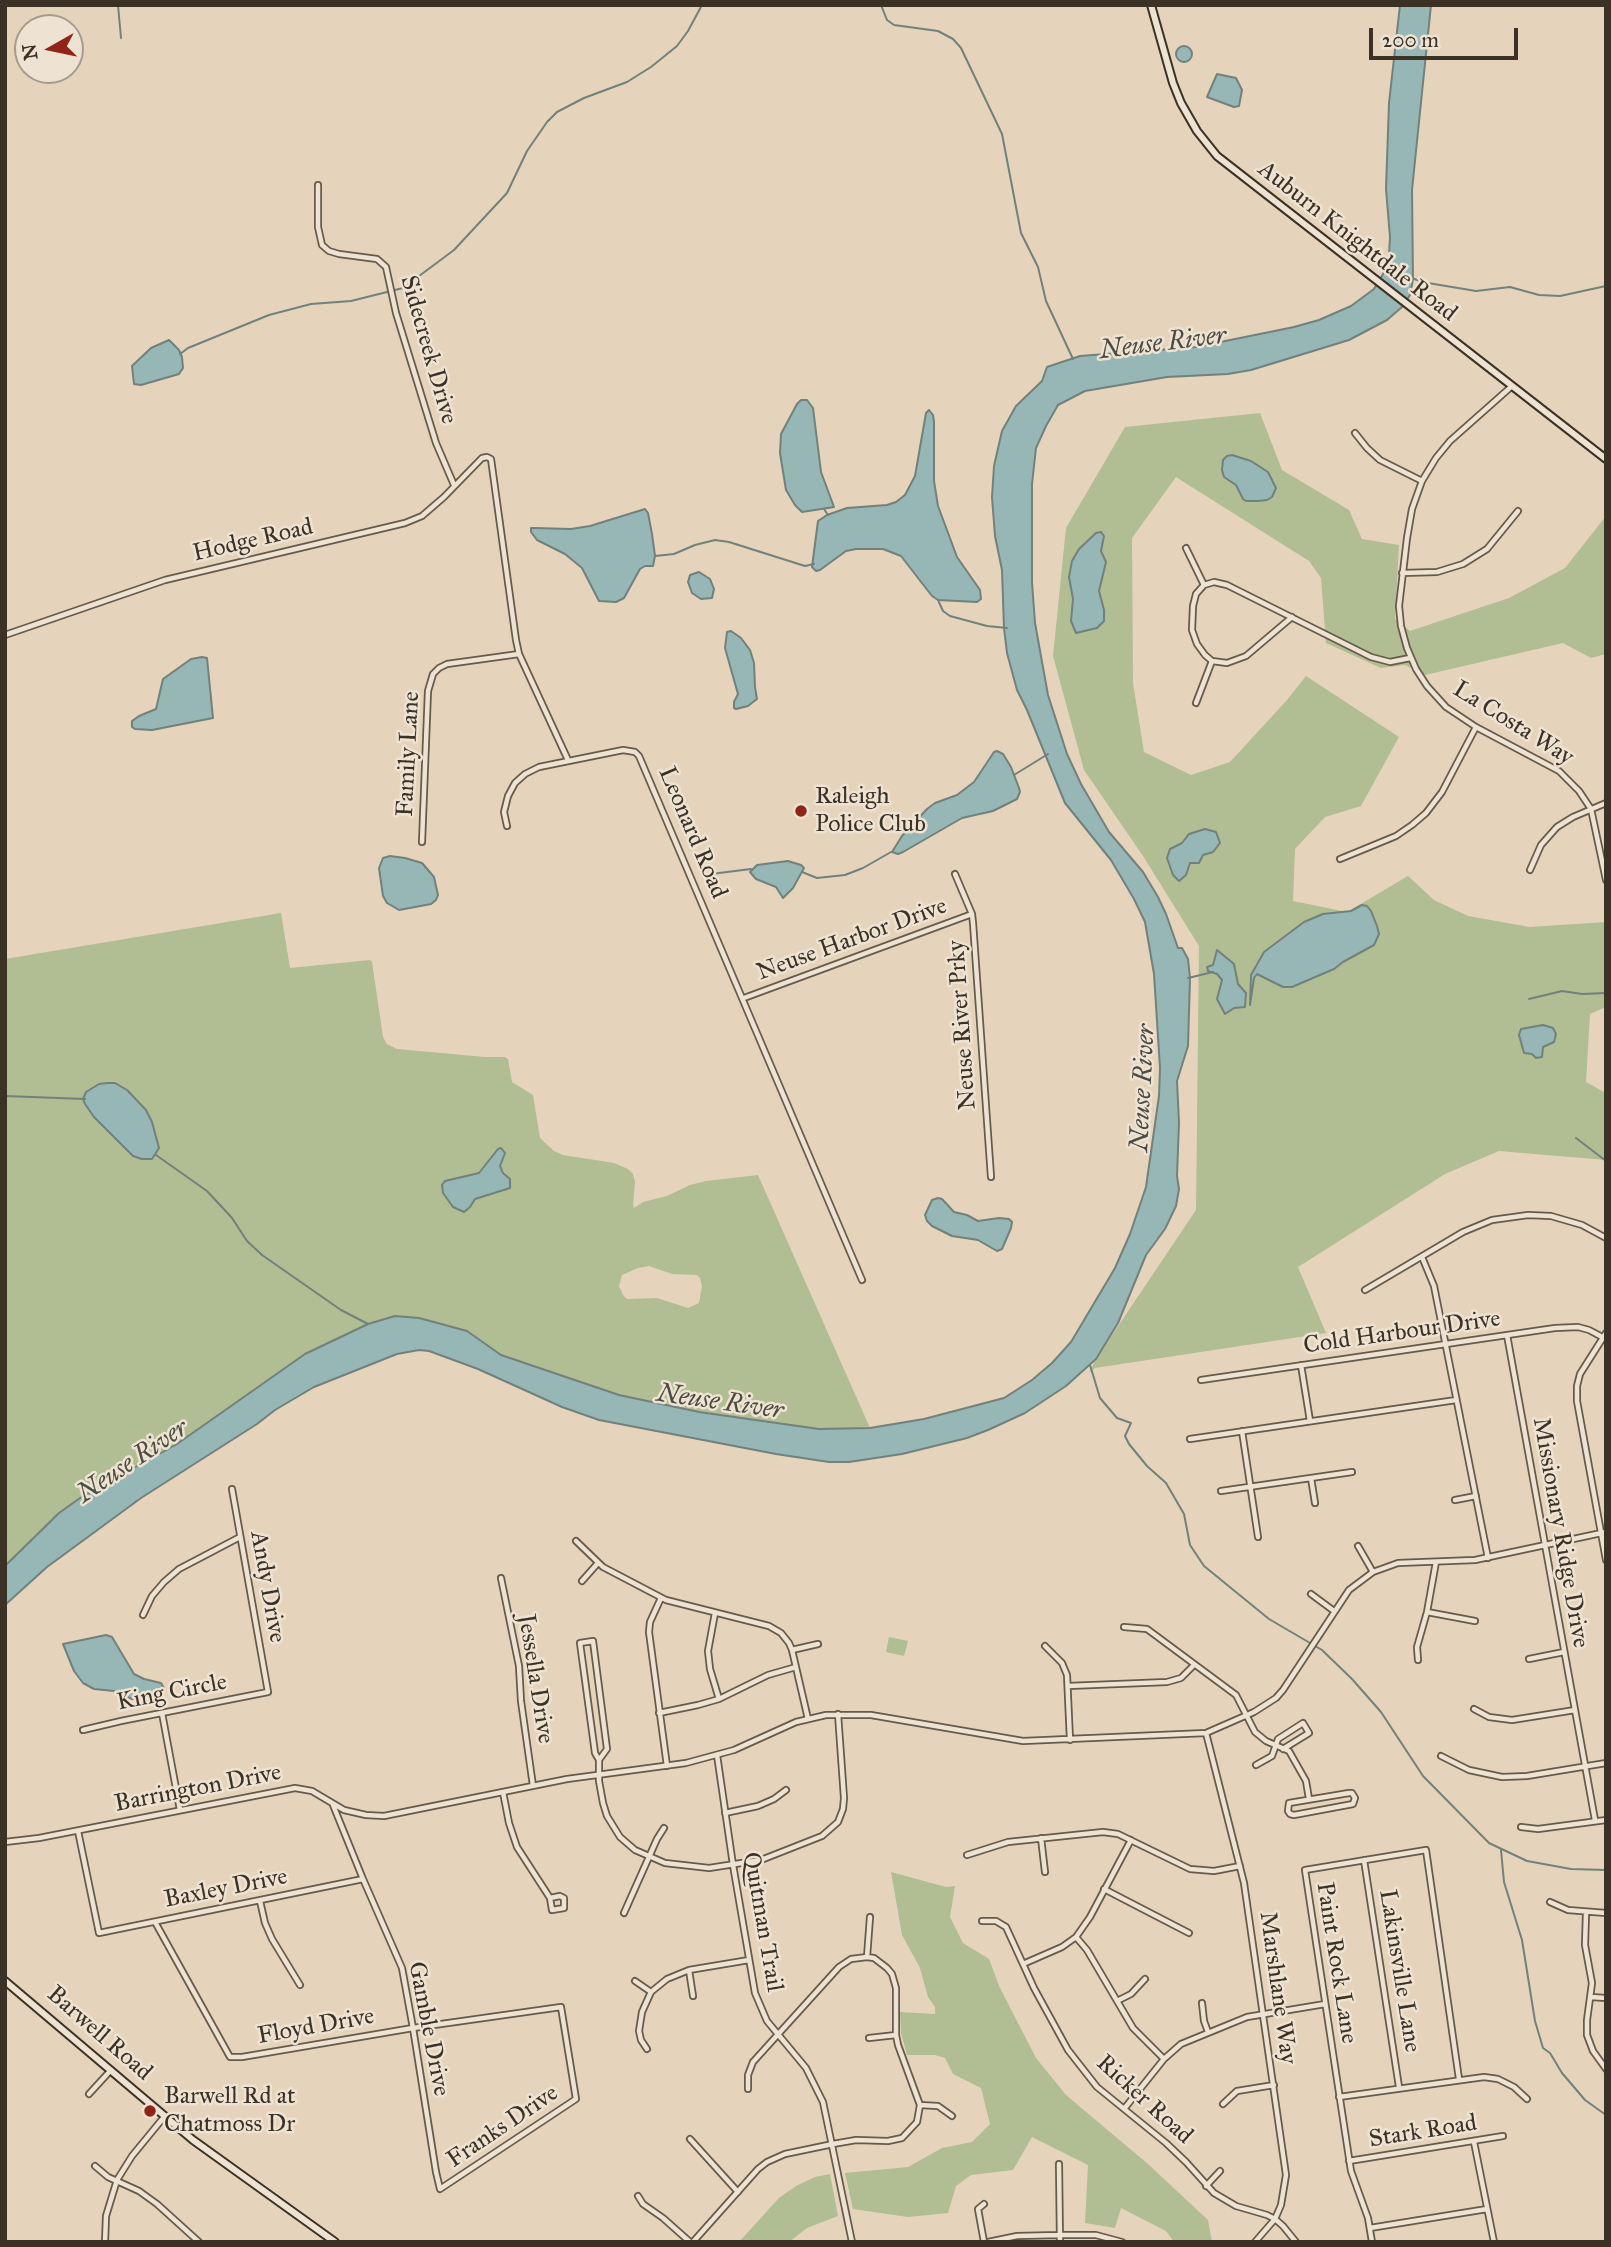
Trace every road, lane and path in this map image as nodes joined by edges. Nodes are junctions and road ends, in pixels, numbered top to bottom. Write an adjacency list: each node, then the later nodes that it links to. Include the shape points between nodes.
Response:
1 (1151, 5): 3 (street, Auburn Knightdale Road, via 1188,118 1217,156)
2 (318, 185): 7 (street, Sidecreek Drive, via 322,244 339,254 377,259 386,267 436,443)
3 (1512, 386): 5 (street, Auburn Knightdale Road); 6 (street, La Costa Way, via 1450,441)
4 (1355, 433): 6 (street, via 1380,460)
5 (1606, 459)
6 (1422, 481): 10 (street, La Costa Way, via 1410,518)
7 (454, 485): 13 (street, Hodge Road, via 422,516 405,523 197,571); 14 (street, Hodge Road, via 482,458 491,459)
8 (1518, 511): 10 (street, via 1487,549 1463,564 1437,572)
9 (1186, 548): 11 (street)
10 (1402, 573): 15 (street, La Costa Way, via 1400,616)
11 (1204, 585): 12 (street, via 1227,585); 16 (street, via 1195,599 1192,630 1200,649)
12 (1292, 617): 15 (street, via 1379,660); 16 (street, via 1240,659)
13 (5, 635)
14 (519, 654): 19 (street); 23 (street, Family Lane, via 447,664 433,674 428,691)
15 (1410, 658): 18 (street, La Costa Way, via 1440,700)
16 (1212, 661): 17 (street)
17 (1196, 703)
18 (1476, 727): 21 (street, La Costa Way, via 1559,771); 24 (street, via 1426,813 1396,836)
19 (568, 760): 22 (street, Leonard Road, via 539,767 515,783 504,812); 29 (street, Leonard Road, via 623,750 639,756)
20 (1606, 803): 21 (street)
21 (1591, 809): 25 (street, via 1557,827 1541,845); 27 (street, La Costa Way)
22 (507, 827)
23 (422, 842)
24 (1340, 859)
25 (1530, 870)
26 (956, 874): 28 (street, Neuse River Prky)
27 (1606, 880)
28 (972, 914): 29 (street, Neuse Harbor Drive); 30 (street, Neuse River Prky)
29 (744, 998): 33 (street, Leonard Road)
30 (991, 1177)
31 (1606, 1238): 32 (street, via 1563,1219 1517,1216 1474,1226)
32 (1422, 1257): 34 (street); 37 (street, via 1432,1279)
33 (862, 1280)
34 (1364, 1290)
35 (1507, 1335): 36 (street, Cold Harbour Drive, via 1578,1327); 37 (street, Cold Harbour Drive); 56 (street, Missionary Ridge Drive)
36 (1605, 1337): 52 (street, via 1577,1386 1578,1414)
37 (1445, 1344): 38 (street, Cold Harbour Drive); 40 (street)
38 (1301, 1365): 39 (street, Cold Harbour Drive); 41 (street)
39 (1201, 1380)
40 (1456, 1400): 41 (street); 49 (street)
41 (1310, 1421): 42 (street)
42 (1242, 1431): 43 (street); 46 (street)
43 (1190, 1439)
44 (1352, 1472): 45 (street)
45 (1311, 1478): 46 (street); 51 (street)
46 (1251, 1487): 48 (street); 54 (street)
47 (232, 1489): 53 (street, Andy Drive)
48 (1221, 1492)
49 (1475, 1496): 50 (street); 58 (street)
50 (1455, 1500)
51 (1315, 1503)
52 (1603, 1533): 56 (street); 59 (street)
53 (240, 1536): 70 (street, via 179,1569 152,1596); 82 (street, Andy Drive)
54 (1258, 1537)
55 (576, 1541): 61 (street)
56 (1545, 1545): 58 (street); 76 (street, Missionary Ridge Drive)
57 (1358, 1546): 62 (street)
58 (1488, 1558): 60 (street)
59 (1606, 1560)
60 (1436, 1562): 62 (street, via 1398,1563); 68 (street)
61 (598, 1563): 64 (street); 66 (street)
62 (1373, 1572): 67 (street, Barrington Drive, via 1349,1590)
63 (501, 1578): 104 (street, Jessella Drive, via 517,1648)
64 (582, 1581)
65 (1311, 1594): 67 (street)
66 (661, 1598): 69 (street); 87 (street, via 649,1632)
67 (1334, 1611): 89 (street, Barrington Drive, via 1283,1690)
68 (1427, 1612): 71 (street); 78 (street)
69 (715, 1613): 75 (street, via 776,1629); 83 (street, via 708,1651)
70 (143, 1615)
71 (1475, 1621)
72 (1124, 1627): 79 (street, via 1147,1629)
73 (818, 1644): 75 (street)
74 (1045, 1646): 81 (street, via 1062,1663)
75 (792, 1650): 80 (street)
76 (1564, 1652): 77 (street); 85 (street, Missionary Ridge Drive)
77 (1529, 1659)
78 (1418, 1660)
79 (1195, 1664): 81 (street, via 1181,1678 1167,1682); 89 (street, via 1236,1695)
80 (796, 1667): 83 (street); 90 (street)
81 (1068, 1686): 93 (street)
82 (268, 1692): 86 (street, King Circle)
83 (719, 1699): 87 (street)
84 (1474, 1709): 85 (street, via 1489,1717 1512,1720)
85 (1575, 1710): 102 (street, Missionary Ridge Drive)
86 (162, 1713): 91 (street, King Circle); 109 (street)
87 (659, 1713): 101 (street)
88 (838, 1714): 90 (street, Barrington Drive); 93 (street, Barrington Drive, via 871,1715 1012,1740); 122 (street, via 844,1798 838,1822 822,1836 767,1859)
89 (1247, 1716): 92 (street, Barrington Drive); 94 (street, via 1255,1732)
90 (808, 1718): 96 (street, Barrington Drive)
91 (83, 1730)
92 (1206, 1733): 93 (street, Barrington Drive); 123 (street, Marshlane Way)
93 (1070, 1740)
94 (1276, 1746): 95 (street); 95 (street, via 1278,1739 1303,1723 1309,1732); 100 (street, via 1272,1756)
95 (1283, 1749): 107 (street, via 1302,1773)
96 (717, 1755): 101 (street, Barrington Drive); 110 (street, Quitman Trail)
97 (1441, 1756): 102 (street, via 1469,1770 1502,1777)
98 (599, 1760): 98 (street, via 607,1749 593,1642 580,1643); 103 (street)
99 (1606, 1763): 102 (street)
100 (1255, 1765)
101 (667, 1766): 103 (street, Barrington Drive)
102 (1586, 1766): 111 (street, Missionary Ridge Drive)
103 (599, 1774): 104 (street, Barrington Drive); 120 (street, via 612,1826 628,1845)
104 (534, 1786): 106 (street, Barrington Drive)
105 (786, 1790): 110 (street, via 758,1807)
106 (503, 1792): 108 (street, Barrington Drive, via 379,1816); 127 (street, via 514,1839)
107 (1309, 1799): 107 (street, via 1352,1793 1355,1801 1290,1814 1289,1802)
108 (333, 1804): 109 (street, Barrington Drive, via 312,1791 295,1788); 125 (street, Gamble Drive)
109 (180, 1810): 115 (street, Barrington Drive)
110 (725, 1813): 122 (street, Quitman Trail)
111 (1595, 1820): 112 (street); 113 (street, via 1533,1830)
112 (1606, 1820)
113 (1521, 1827)
114 (664, 1828): 120 (street)
115 (78, 1830): 118 (street, Barrington Drive); 135 (street, Baxley Drive, via 99,1933)
116 (1041, 1839): 117 (street, via 1103,1832); 119 (street, via 1008,1842); 124 (street)
117 (1131, 1840): 123 (street, via 1190,1869); 126 (street)
118 (5, 1842)
119 (967, 1854)
120 (649, 1857): 122 (street, via 686,1866); 130 (street)
121 (1364, 1860): 152 (street, Paint Rock Lane, via 1305,1870); 164 (street, Paint Rock Lane, via 1426,1850); 166 (street, Lakinsville Lane)
122 (733, 1865): 139 (street, Quitman Trail)
123 (1240, 1866): 154 (street, Marshlane Way)
124 (1045, 1872)
125 (363, 1880): 128 (street, Baxley Drive); 155 (street, Gamble Drive, via 402,1968)
126 (1104, 1889): 136 (street); 137 (street)
127 (550, 1898): 127 (street, via 552,1910 564,1908 564,1898)
128 (260, 1901): 135 (street, Baxley Drive); 145 (street, via 272,1939)
129 (1550, 1902): 131 (street)
130 (624, 1913)
131 (1586, 1913): 132 (street); 148 (street)
132 (1606, 1913)
133 (870, 1917): 138 (street)
134 (982, 1921): 140 (street, Ricker Road, via 1006,1927)
135 (155, 1922): 155 (street, Floyd Drive, via 230,2057)
136 (1189, 1933)
137 (1076, 1937): 140 (street); 150 (street)
138 (867, 1957): 157 (street, via 839,1967); 158 (street, via 887,1968 895,1981)
139 (749, 1960): 141 (street); 157 (street, Quitman Trail, via 758,2002)
140 (1023, 1964): 173 (street, Ricker Road, via 1083,2072)
141 (689, 1970): 146 (street, via 667,1979); 147 (street)
142 (1144, 1979): 150 (street)
143 (5, 1981): 163 (street, Barwell Road)
144 (635, 1981): 146 (street)
145 (300, 1985)
146 (652, 1992): 160 (street, via 639,2031)
147 (693, 1996)
148 (1591, 1997): 149 (street); 162 (street, via 1587,2035)
149 (1606, 1998)
150 (1117, 2001): 161 (street, via 1133,2028)
151 (1202, 2003): 156 (street)
152 (1325, 2004): 154 (street); 169 (street, Paint Rock Lane)
153 (561, 2007): 155 (street, Floyd Drive); 186 (street, Franks Drive, via 576,2099)
154 (1263, 2014): 156 (street); 165 (street, Marshlane Way)
155 (414, 2028): 186 (street, Gamble Drive)
156 (1208, 2032): 161 (street, via 1181,2044)
157 (778, 2034): 167 (street, via 749,2069); 179 (street, Quitman Trail, via 817,2086)
158 (896, 2035): 159 (street); 172 (street)
159 (869, 2038)
160 (647, 2049)
161 (1164, 2059): 173 (street)
162 (1605, 2068)
163 (111, 2070): 168 (street); 175 (street, Barwell Road)
164 (1459, 2078): 166 (street); 170 (street, via 1498,2079)
165 (1274, 2085): 171 (street, via 1237,2091); 191 (street, Marshlane Way, via 1286,2175)
166 (1399, 2087): 169 (street)
167 (748, 2089)
168 (89, 2094)
169 (1339, 2096): 180 (street, Paint Rock Lane)
170 (1527, 2099)
171 (1223, 2104)
172 (920, 2105): 174 (street, via 938,2106); 179 (street, via 917,2122 902,2138)
173 (1124, 2109): 185 (street, Ricker Road, via 1176,2152)
174 (953, 2116)
175 (164, 2117): 184 (street); 196 (street, Barwell Road)
176 (1503, 2136): 178 (street, Stark Road)
177 (690, 2139): 187 (street)
178 (1474, 2142): 180 (street, Stark Road); 190 (street)
179 (833, 2144): 187 (street, via 767,2162); 198 (street, Quitman Trail)
180 (1349, 2161): 192 (street, Paint Rock Lane)
181 (1059, 2164): 193 (street)
182 (95, 2166): 184 (street)
183 (1220, 2171): 185 (street)
184 (117, 2180): 194 (street, via 106,2216); 195 (street, via 157,2204)
185 (1206, 2186): 191 (street, Ricker Road, via 1236,2206)
186 (440, 2189)
187 (738, 2192): 197 (street)
188 (638, 2196): 197 (street)
189 (984, 2204): 199 (street, via 978,2209)
190 (1487, 2210): 192 (street); 205 (street)
191 (1275, 2219): 202 (street, Marshlane Way); 203 (street, Ricker Road)
192 (1370, 2228): 204 (street, Paint Rock Lane)
193 (1059, 2235): 199 (street); 200 (street); 201 (street, via 1096,2235)
194 (105, 2242)
195 (199, 2242)
196 (335, 2242)
197 (691, 2242)
198 (852, 2242)
199 (986, 2242)
200 (1060, 2242)
201 (1122, 2242)
202 (1255, 2242)
203 (1296, 2242)
204 (1372, 2242)
205 (1494, 2242)

